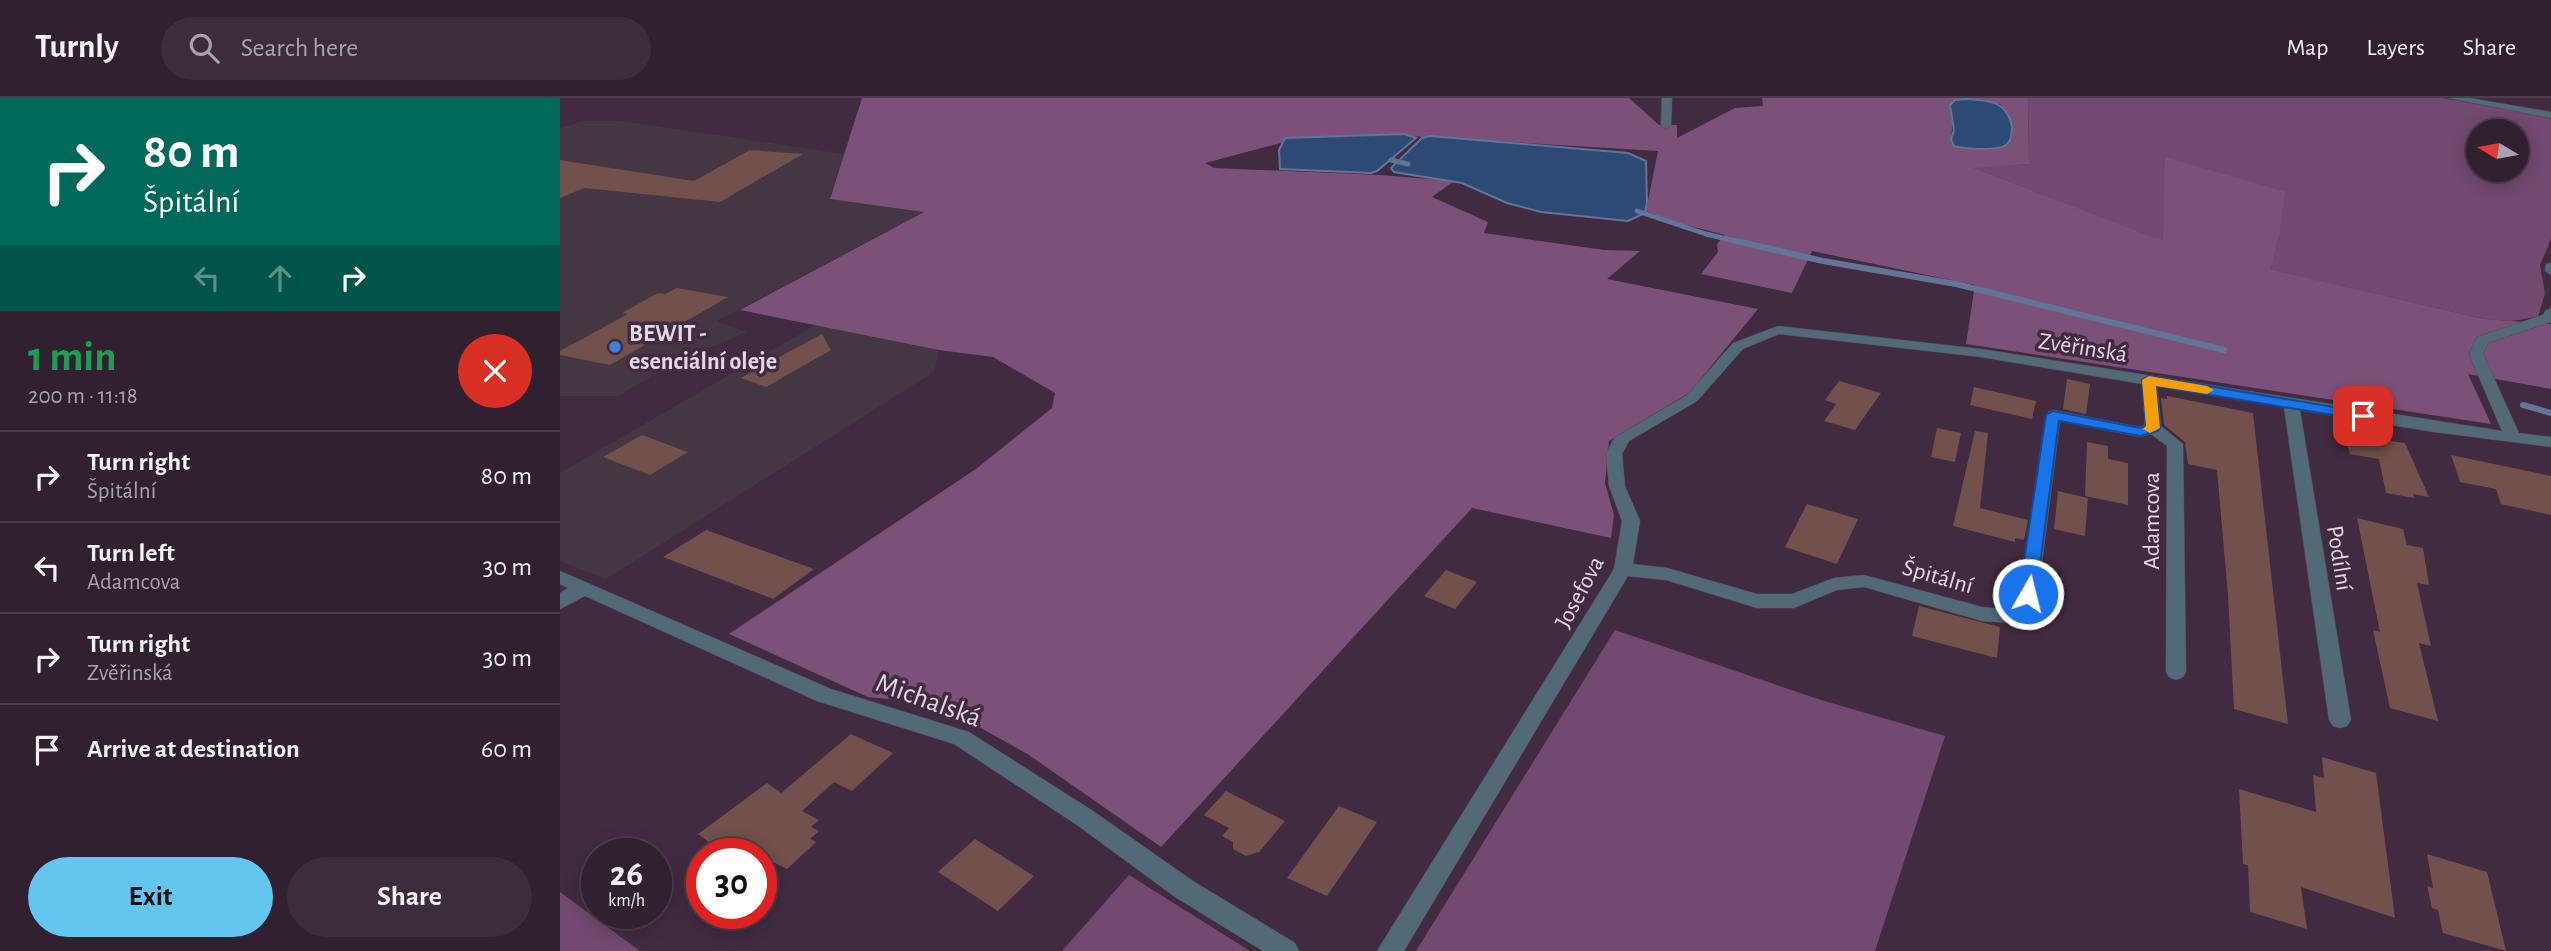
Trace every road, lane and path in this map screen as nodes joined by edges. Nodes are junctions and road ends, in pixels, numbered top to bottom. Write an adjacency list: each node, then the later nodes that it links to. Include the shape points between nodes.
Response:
1 (1667, 98): 4 (street)
2 (2453, 98): 3 (street)
3 (2548, 111)
4 (1666, 125)
5 (2551, 313): 10 (street, via 2549,318 2482,340 2476,354)
6 (1981, 353): 7 (street, Zvěřinská); 12 (street, Josefova, via 1778,330 1738,346 1692,398 1622,438 1614,454 1617,486 1631,521)
7 (2149, 380): 8 (street, Zvěřinská); 9 (street)
8 (2291, 404): 10 (street, Zvěřinská); 17 (street, Podílní)
9 (2153, 428): 12 (street, Špitální, via 2140,432 2053,415 2025,617 1982,614 1864,581 1834,584 1794,601 1757,601 1667,574); 16 (street, Adamcova, via 2175,444)
10 (2512, 435): 11 (street, Zvěřinská)
11 (2551, 442)
12 (1623, 569): 19 (street, Josefova)
13 (560, 577): 14 (street, Michalská)
14 (583, 588): 15 (street); 18 (street, Michalská, via 824,695 961,738 1184,889)
15 (560, 602)
16 (2176, 672)
17 (2340, 719)
18 (1286, 951)
19 (1390, 951)

